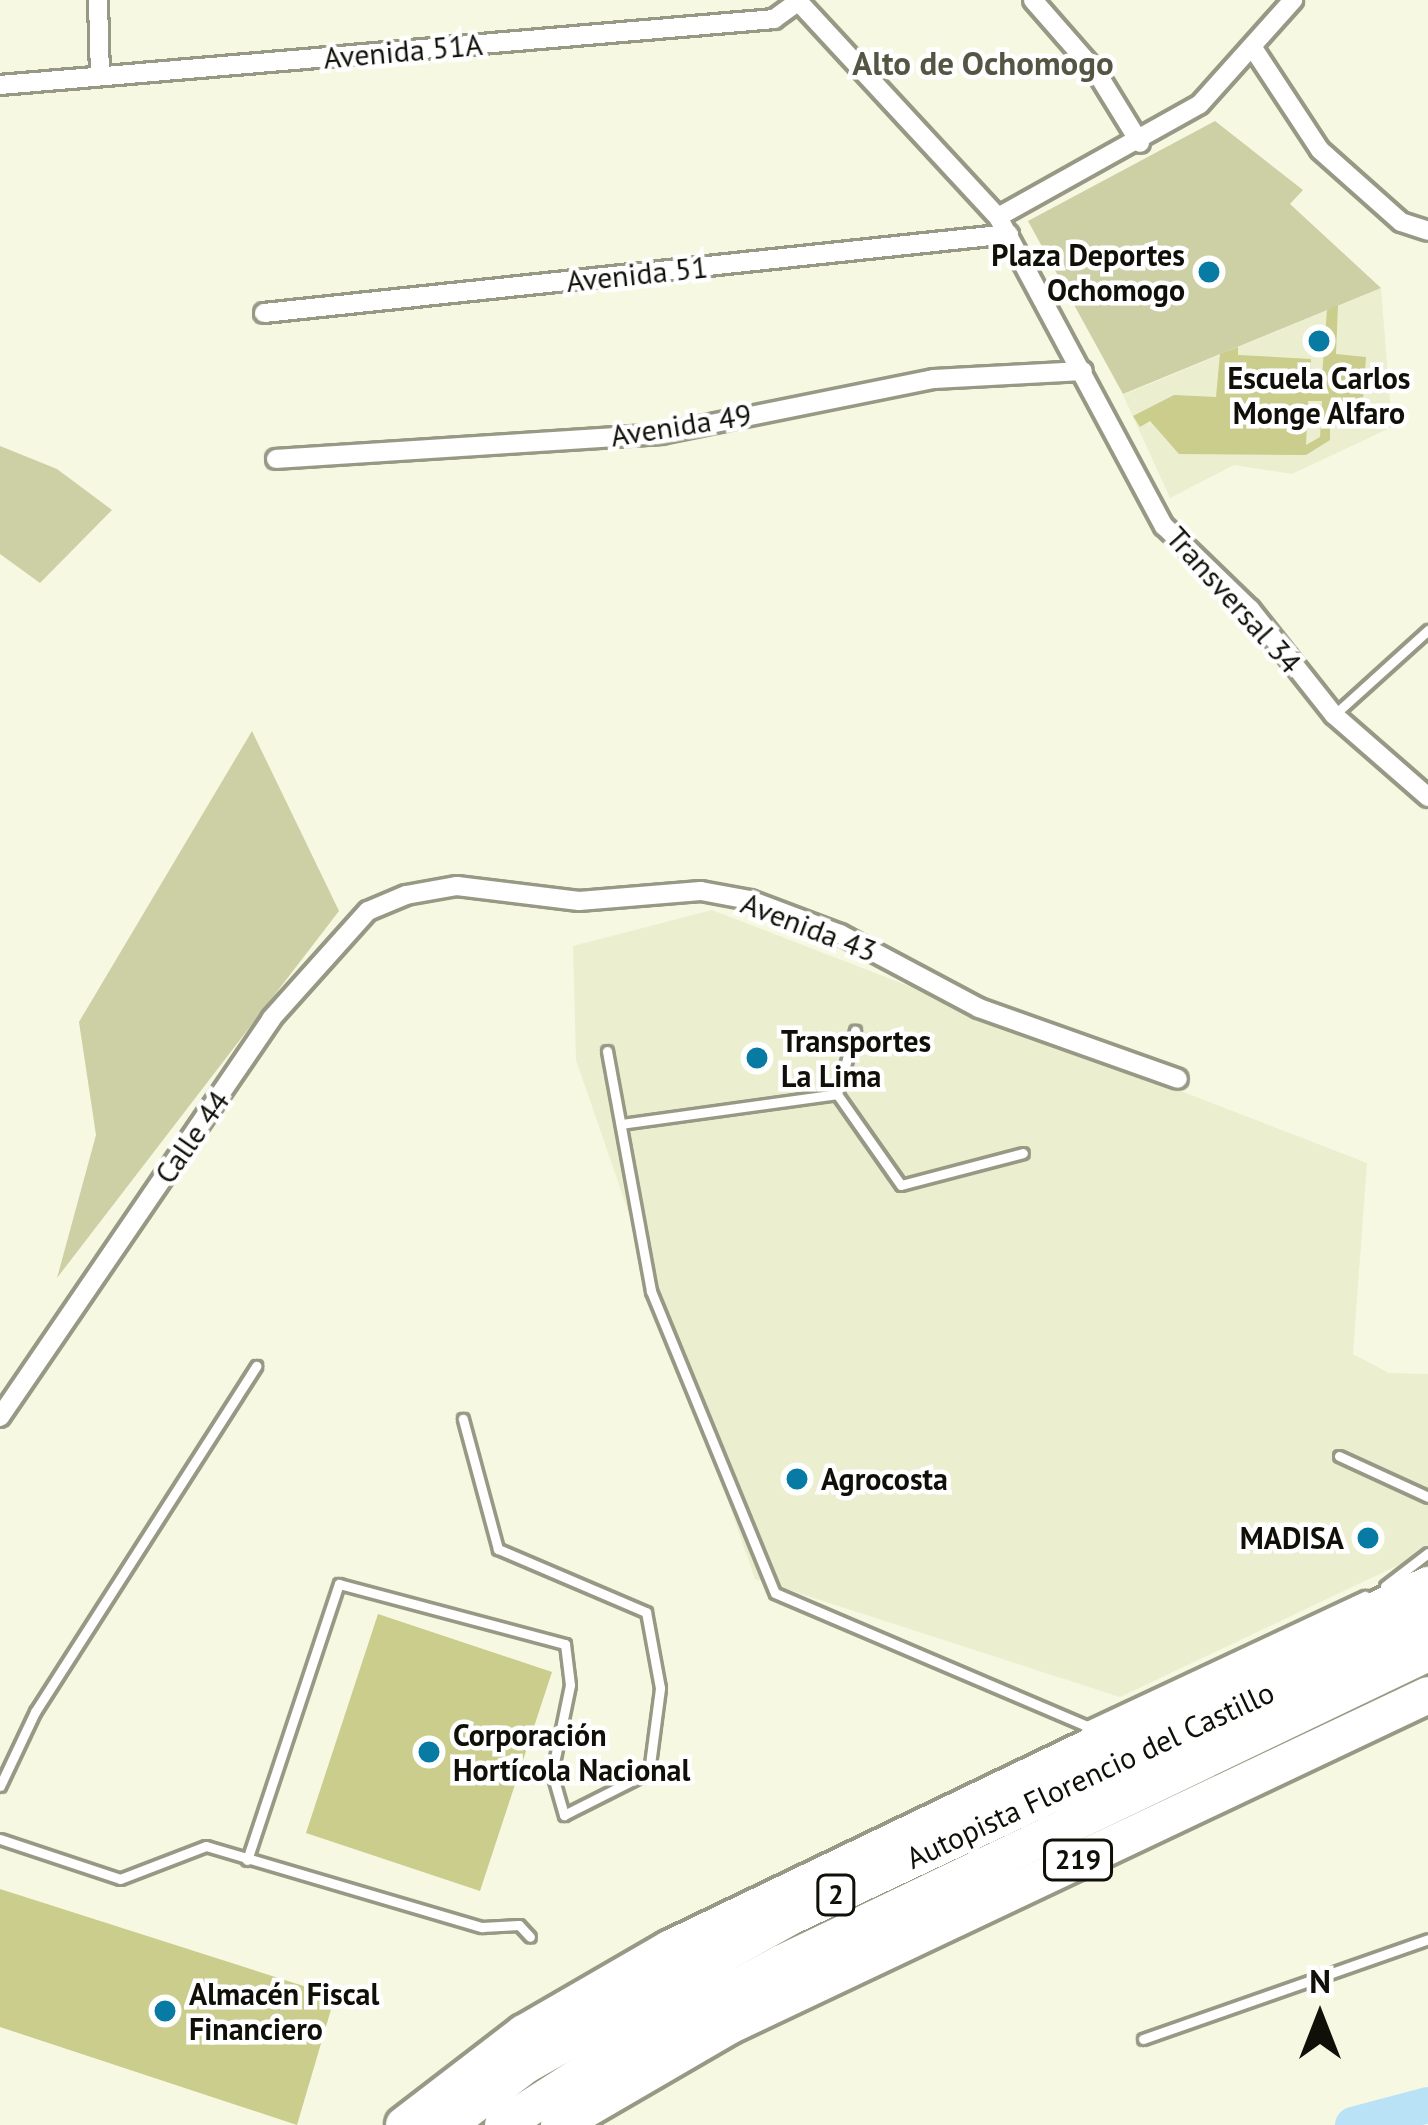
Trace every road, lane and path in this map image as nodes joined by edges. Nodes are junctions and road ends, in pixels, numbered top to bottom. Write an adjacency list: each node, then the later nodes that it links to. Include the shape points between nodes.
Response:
1 (98, 0): 6 (street)
2 (798, 0): 6 (street, Avenida 51A, via 774,20); 9 (street, Transversal 34)
3 (1033, 0): 8 (street, via 1097,73)
4 (1293, 0): 5 (street)
5 (1255, 51): 8 (street, via 1200,104); 10 (street, via 1320,150 1401,222)
6 (100, 76): 7 (street, Avenida 51A)
7 (0, 85)
8 (1140, 143): 9 (street)
9 (998, 217): 11 (street, Transversal 34)
10 (1428, 231)
11 (1009, 234): 12 (street, Avenida 51); 13 (street, Transversal 34)
12 (264, 314)
13 (1083, 370): 14 (street, Avenida 49, via 934,379 661,434); 16 (street, Transversal 34, via 1164,526 1250,609)
14 (276, 459)
15 (1428, 630): 16 (lane)
16 (1334, 715): 17 (street, Transversal 34)
17 (1428, 797)
18 (417, 892): 21 (street, Avenida 43, via 458,886 579,901 701,891 750,900 840,934 979,1008); 26 (street, Calle 44, via 368,911 271,1018)
19 (855, 1031): 22 (lane)
20 (608, 1051): 23 (lane)
21 (1178, 1078)
22 (837, 1094): 23 (lane); 24 (lane, via 902,1185)
23 (621, 1124): 35 (lane, via 651,1291 775,1593)
24 (1023, 1153)
25 (256, 1366): 36 (lane, via 35,1712)
26 (0, 1417)
27 (463, 1419): 38 (lane, via 498,1550 646,1612 660,1688 649,1772 564,1815 552,1773 570,1685 565,1644 339,1585)
28 (1340, 1456): 29 (lane)
29 (1428, 1497)
30 (1428, 1553): 35 (lane, via 1393,1582)
31 (1428, 1582): 35 (highway)
32 (1428, 1616): 42 (highway, Autopista Florencio del Castillo / 2, via 792,1916)
33 (1428, 1653): 43 (highway, Autopista Florencio del Castillo / 2, via 697,2007)
34 (1428, 1695): 44 (highway, 219, via 729,2026)
35 (1085, 1737): 42 (highway, via 663,1941 524,2033)
36 (0, 1786)
37 (0, 1839): 38 (lane, via 120,1879 206,1846)
38 (247, 1860): 39 (lane, via 482,1928 519,1925)
39 (530, 1936)
40 (1428, 1940): 41 (lane)
41 (1143, 2039)
42 (417, 2121)
43 (502, 2125)
44 (559, 2125)

